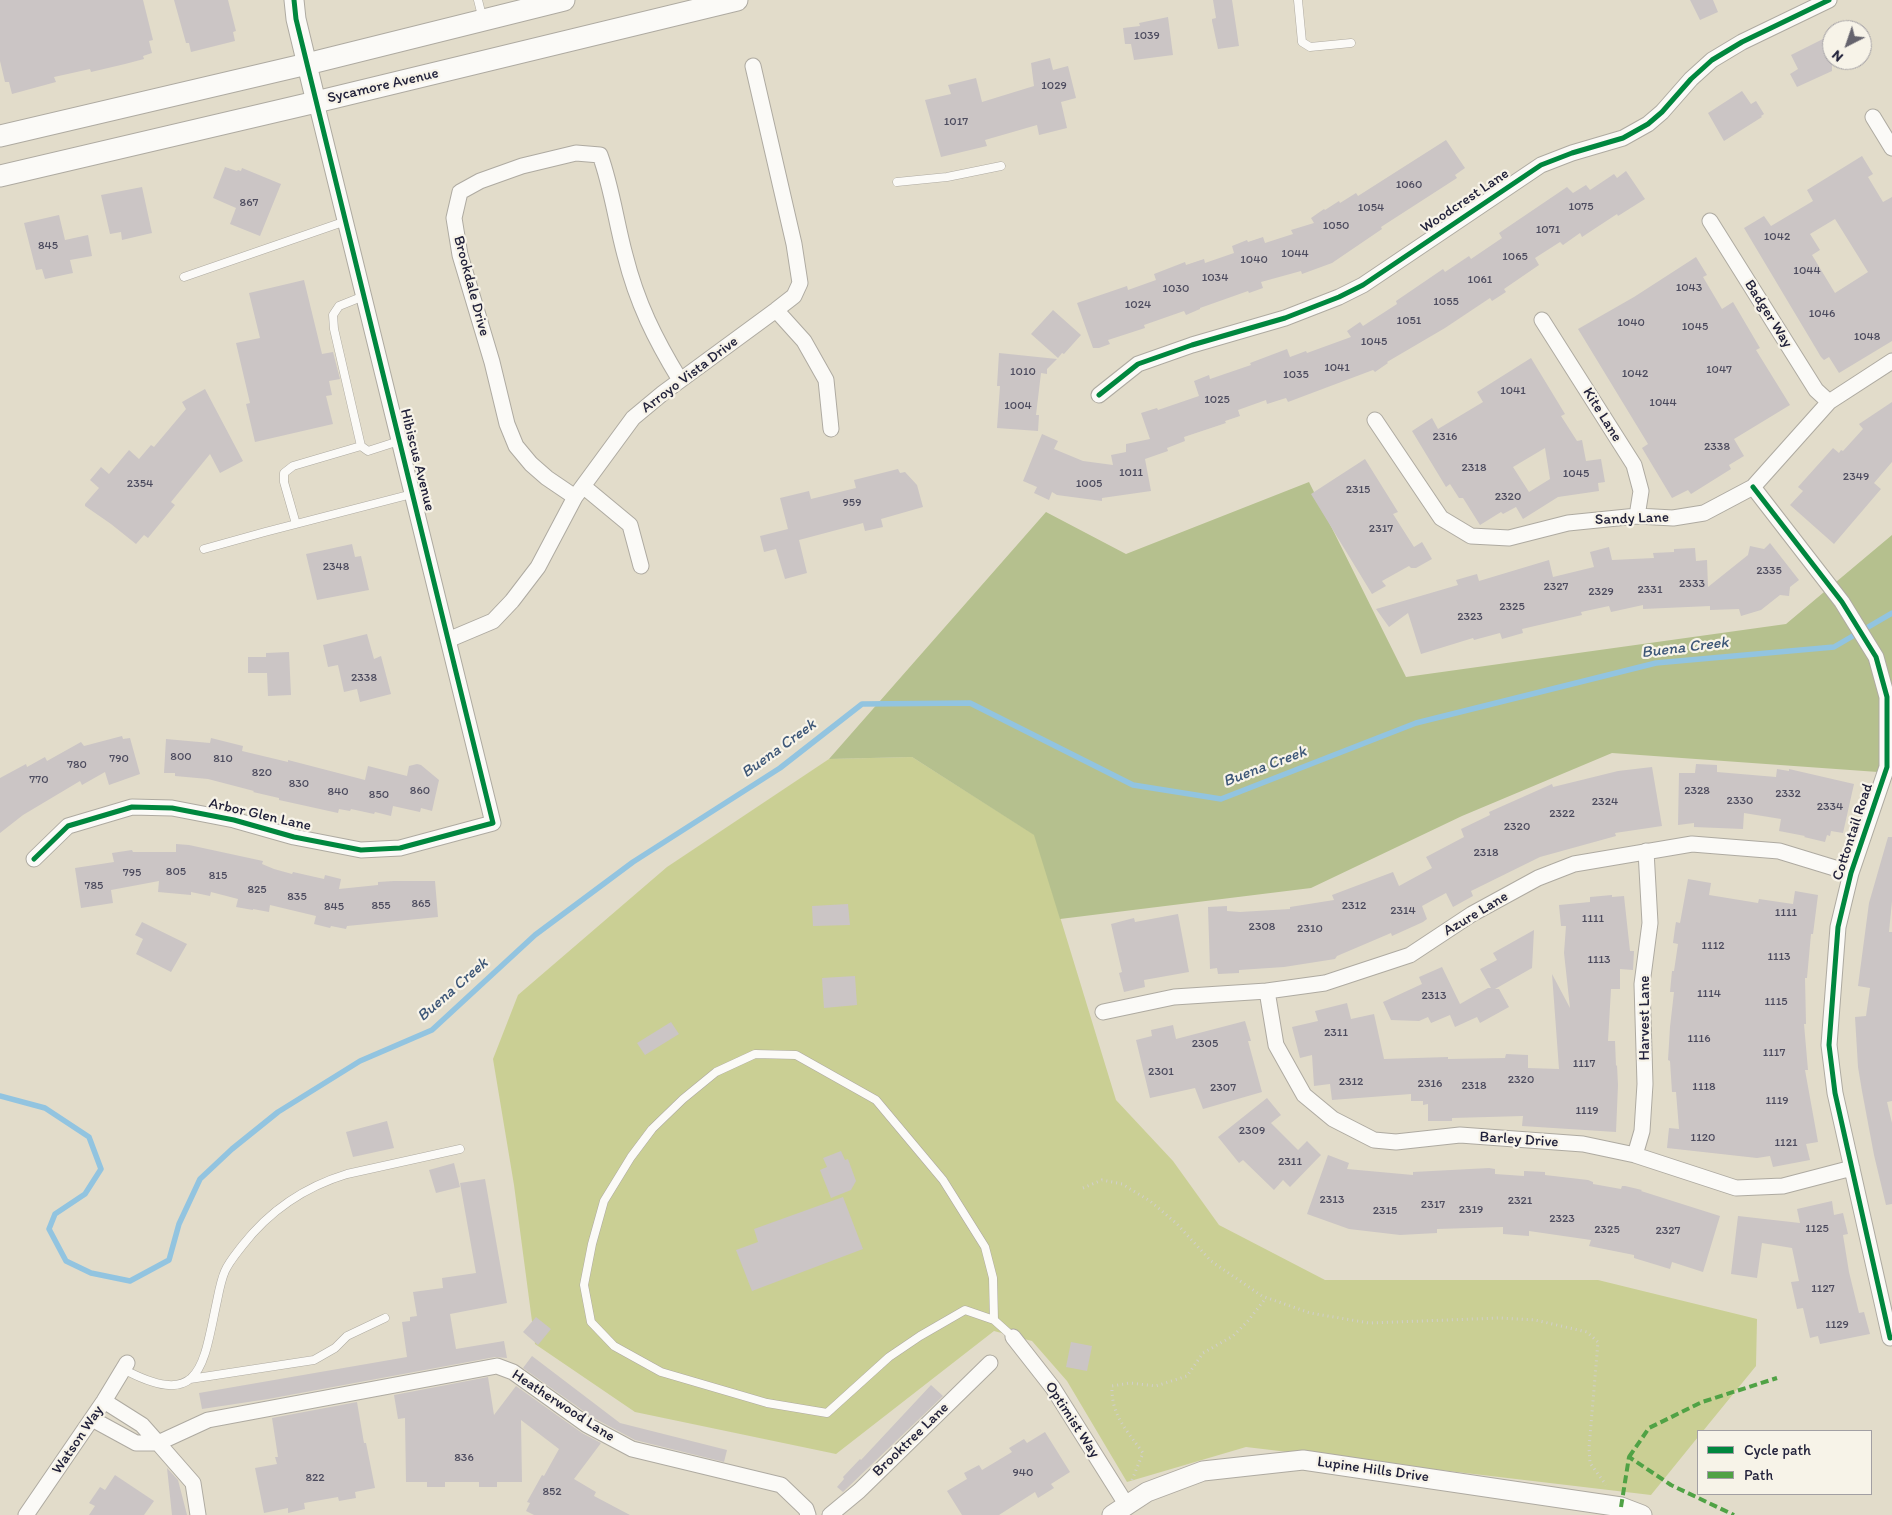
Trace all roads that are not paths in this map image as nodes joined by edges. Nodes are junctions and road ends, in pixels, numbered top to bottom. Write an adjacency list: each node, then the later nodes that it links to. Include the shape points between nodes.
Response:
1 (294, 0): 8 (street)
2 (564, 0): 6 (main road)
3 (737, 0): 10 (main road, Sycamore Avenue)
4 (1298, 0): 7 (lane, via 1302,42 1310,47)
5 (1829, 0): 25 (street, Woodcrest Lane, via 1712,60 1648,124 1623,138 1542,165 1363,285 1285,318 1138,364)
6 (480, 10): 8 (main road)
7 (1351, 43)
8 (307, 64): 10 (street); 12 (main road)
9 (752, 66): 21 (street, Arroyo Vista Drive, via 794,244 800,283 794,296)
10 (316, 102): 15 (main road, Sycamore Avenue); 17 (street, Hibiscus Avenue)
11 (1873, 116): 13 (street)
12 (0, 136)
13 (1892, 148)
14 (1001, 166): 16 (lane, via 947,177)
15 (0, 176)
16 (898, 182)
17 (346, 221): 19 (lane); 20 (street, Hibiscus Avenue)
18 (1710, 221): 26 (street, Badger Way, via 1816,390)
19 (184, 277)
20 (364, 296): 29 (street, Hibiscus Avenue); 30 (lane, via 339,306 332,315)
21 (776, 310): 24 (street, Arroyo Vista Drive); 28 (street, via 804,341 826,380)
22 (1542, 320): 34 (street, Kite Lane, via 1634,465 1641,491)
23 (1892, 361): 26 (street, Sandy Lane)
24 (680, 380): 32 (street, Arroyo Vista Drive, via 633,418); 32 (street, Brookdale Drive, via 645,318 625,256 600,155 576,153 522,166 460,192 454,218 460,255 507,424 516,446 530,464 547,478)
25 (1100, 395)
26 (1829, 402): 31 (street, Sandy Lane)
27 (1375, 420): 34 (street, Sandy Lane, via 1441,518 1471,536 1509,538 1568,522)
28 (830, 429)
29 (399, 441): 30 (lane, via 368,451); 33 (street, Hibiscus Avenue)
30 (361, 446): 35 (lane, via 293,466 284,473)
31 (1753, 487): 34 (street, Sandy Lane, via 1704,513 1673,518); 39 (street, Cottontail Road, via 1842,602 1876,657 1886,697)
32 (579, 491): 37 (street, via 630,525); 38 (street, Arroyo Vista Drive, via 538,567 512,601 492,621)
33 (412, 494): 35 (lane); 38 (street, Hibiscus Avenue)
34 (1637, 516)
35 (296, 524): 36 (lane)
36 (204, 550)
37 (641, 566)
38 (448, 640): 40 (street, Hibiscus Avenue)
39 (1887, 787): 43 (street, Cottontail Road)
40 (493, 824): 42 (street, Arbor Glen Lane, via 400,848 361,850 172,808 132,807 68,826)
41 (1646, 851): 43 (street, Azure Lane, via 1692,844 1779,852); 44 (street, Azure Lane, via 1574,864 1538,878 1472,914 1410,955 1324,983); 47 (street, Harvest Lane, via 1650,923 1642,984 1645,1084 1642,1131)
42 (34, 859)
43 (1851, 873): 48 (street, Cottontail Road, via 1838,927 1829,1045 1835,1093)
44 (1267, 991): 45 (street, Azure Lane, via 1174,997); 47 (street, Barley Drive, via 1276,1044 1304,1095 1333,1120 1374,1140 1396,1142 1460,1135 1583,1144)
45 (1102, 1012)
46 (460, 1149): 55 (lane, via 332,1178 299,1193 269,1216 224,1272 205,1355)
47 (1635, 1154): 48 (street, Barley Drive, via 1736,1188 1783,1186)
48 (1852, 1168): 52 (street, Cottontail Road)
49 (385, 1318): 55 (lane, via 347,1336 335,1348 314,1360)
50 (994, 1320): 50 (lane, via 993,1278 985,1247 943,1180 876,1100 796,1055 755,1054 716,1072 652,1129 604,1201 584,1284 591,1322 614,1346 661,1372 767,1403 827,1413 889,1357 965,1310); 51 (lane)
51 (1013, 1337): 59 (street, Optimist Way, via 1052,1388)
52 (1890, 1338)
53 (990, 1363): 64 (street, Brooktree Lane, via 859,1491)
54 (125, 1366): 55 (lane, via 144,1379 165,1386 176,1386); 56 (street, Watson Way)
55 (190, 1379)
56 (104, 1401): 57 (street, Watson Way); 58 (street, via 142,1425)
57 (92, 1419): 58 (street, via 136,1444); 61 (street, Watson Way)
58 (158, 1443): 62 (street, via 193,1483); 63 (street, Heatherwood Lane, via 208,1420 497,1366 513,1372 587,1425 632,1449 782,1485)
59 (1119, 1510): 60 (street, Lupine Hills Drive, via 1147,1492 1203,1471 1303,1460)
60 (1620, 1511): 65 (street, Lupine Hills Drive)
61 (26, 1515)
62 (198, 1515)
63 (808, 1515)
64 (830, 1515)
65 (1642, 1515)

